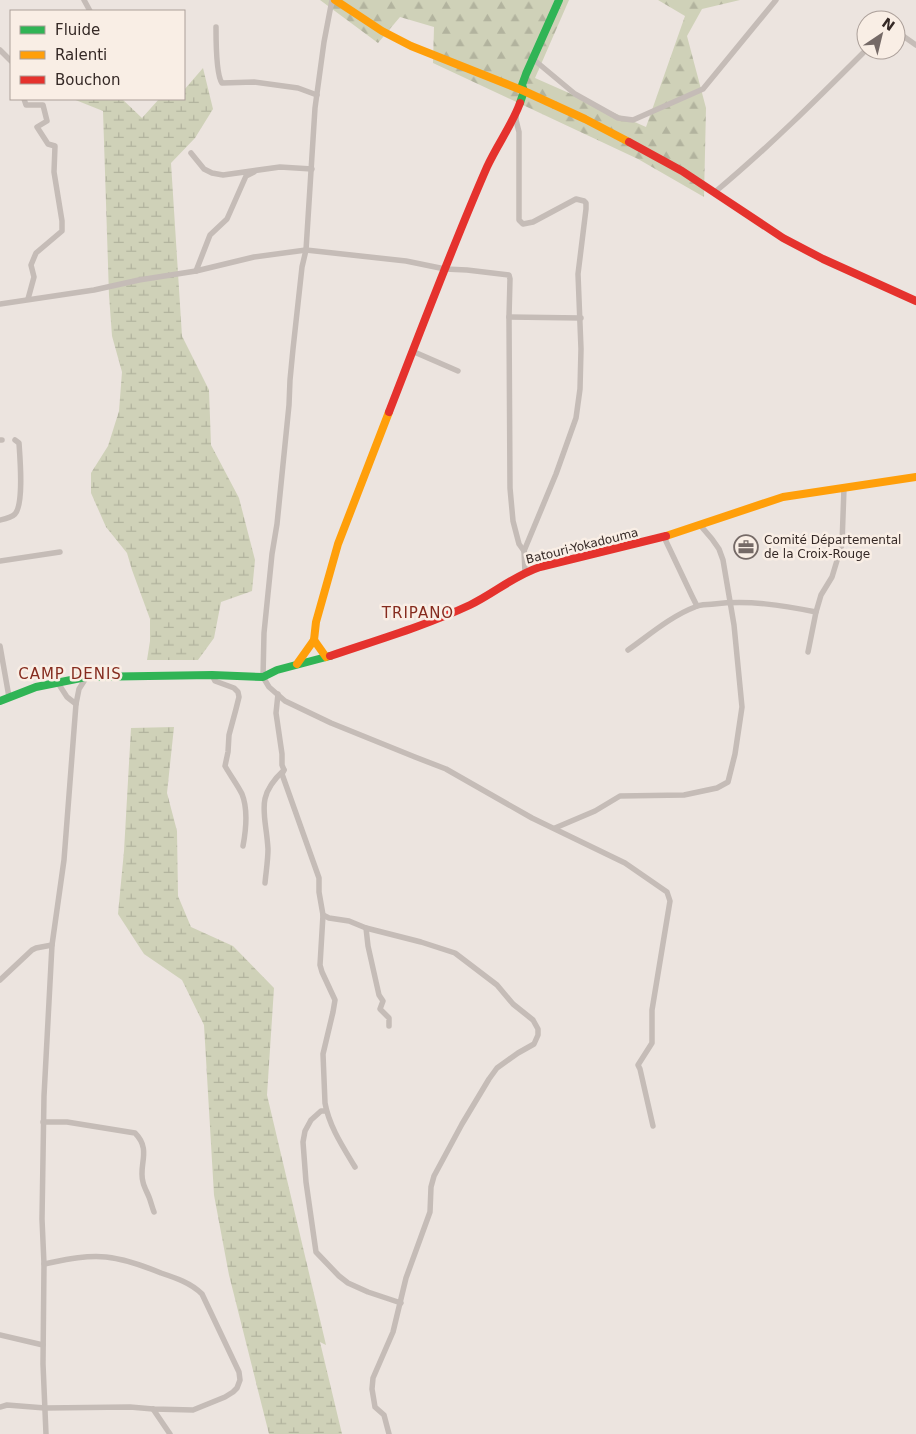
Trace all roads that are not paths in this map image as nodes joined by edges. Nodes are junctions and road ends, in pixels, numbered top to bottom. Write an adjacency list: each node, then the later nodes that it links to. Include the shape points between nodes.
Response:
1 (334, 0): 9 (main road, via 411,46); 10 (street)
2 (559, 0): 6 (main road)
3 (776, 0): 6 (street, via 703,89 633,120 618,118 575,94)
4 (216, 27): 10 (street, via 217,66 222,83 254,82)
5 (0, 50): 7 (street)
6 (533, 59): 9 (main road, via 522,85)
7 (10, 60)
8 (856, 60): 16 (street)
9 (524, 91): 12 (main road); 16 (main road, via 632,143)
10 (317, 94): 14 (street)
11 (24, 100): 20 (street, via 26,105 43,105 47,121 37,126 48,144 55,146 54,172 62,220 62,231 36,252 31,264 34,277)
12 (516, 114): 18 (main road, via 488,165); 24 (street, via 519,220 522,224 533,222 576,199 586,203 578,274)
13 (191, 153): 15 (street, via 212,173 223,175)
14 (312, 168): 15 (street); 17 (street)
15 (260, 169): 19 (street, via 246,176 227,220 210,235)
16 (715, 192): 21 (main road, via 783,238 823,260)
17 (306, 250): 18 (street, via 406,261); 19 (street, via 254,257); 48 (street, via 264,633)
18 (444, 269): 23 (street, via 509,275); 25 (main road)
19 (196, 271): 20 (street)
20 (28, 300): 22 (street)
21 (916, 301)
22 (0, 304)
23 (509, 317): 24 (street); 33 (street, via 510,488 518,544)
24 (581, 318): 33 (street, via 580,389 576,418)
25 (412, 351): 26 (street); 40 (main road, via 333,560)
26 (458, 371)
27 (15, 440): 30 (street, via 19,443 21,478 18,507 15,514)
28 (916, 477): 29 (main road, Batouri-Yokadouma)
29 (844, 488): 31 (main road, Batouri-Yokadouma, via 762,503); 39 (street, via 842,544)
30 (0, 520)
31 (700, 525): 32 (main road, Batouri-Yokadouma); 37 (street, via 719,549)
32 (664, 537): 36 (main road, Batouri-Yokadouma); 38 (street)
33 (524, 551): 36 (street)
34 (60, 552): 35 (street)
35 (0, 562)
36 (525, 572): 44 (main road, Batouri-Yokadouma, via 454,612)
37 (730, 602): 38 (street); 39 (street, via 760,602); 55 (street, via 742,707 728,782 717,788 684,795 620,796)
38 (697, 606): 42 (street)
39 (816, 612): 43 (street)
40 (314, 640): 44 (main road); 45 (main road)
41 (0, 646): 51 (street)
42 (628, 650)
43 (808, 652)
44 (326, 657): 45 (main road, Batouri-Yokadouma)
45 (297, 664): 48 (main road, Batouri-Yokadouma)
46 (212, 675): 47 (main road, Batouri-Yokadouma); 48 (main road, Batouri-Yokadouma); 56 (street, via 215,681 234,688 239,697 225,766 244,802 246,831)
47 (86, 677): 49 (main road, Batouri-Yokadouma); 53 (street)
48 (263, 677): 50 (street)
49 (58, 683): 51 (main road, Batouri-Yokadouma); 53 (street)
50 (278, 694): 54 (street, via 276,713); 55 (street, via 330,723 446,769)
51 (8, 696): 52 (main road, Batouri-Yokadouma)
52 (0, 701)
53 (76, 704): 60 (street, via 64,860)
54 (284, 770): 57 (street, via 269,787 264,801 268,850); 58 (street, via 282,774 318,878)
55 (555, 828): 65 (street, via 625,863 661,887 669,897 652,1010 652,1043 638,1065)
56 (243, 846)
57 (265, 884)
58 (323, 915): 59 (street); 63 (street, via 320,965 335,1000 323,1054)
59 (366, 928): 62 (street, via 379,995 383,1001 380,1009 389,1018); 69 (street, via 454,953 497,985 537,1024 539,1032 531,1046 494,1072 434,1176 430,1212)
60 (52, 945): 61 (street, via 32,950); 64 (street)
61 (0, 980)
62 (390, 1026)
63 (326, 1111): 66 (street); 69 (street, via 321,1111 312,1120 303,1142 316,1252 348,1283)
64 (43, 1122): 67 (street, via 66,1122 136,1133 141,1138 144,1152 143,1183); 68 (street)
65 (653, 1126)
66 (355, 1167)
67 (154, 1212)
68 (44, 1264): 71 (street); 74 (street, via 94,1257 122,1260 176,1278 202,1294 236,1364 240,1380 237,1388 225,1397 192,1410)
69 (400, 1303): 77 (street, via 394,1332 372,1389 376,1407 384,1415)
70 (0, 1335): 71 (street)
71 (43, 1345): 73 (street)
72 (0, 1407): 73 (street)
73 (45, 1408): 74 (street); 75 (street)
74 (153, 1409): 76 (street)
75 (46, 1434)
76 (170, 1434)
77 (389, 1434)

